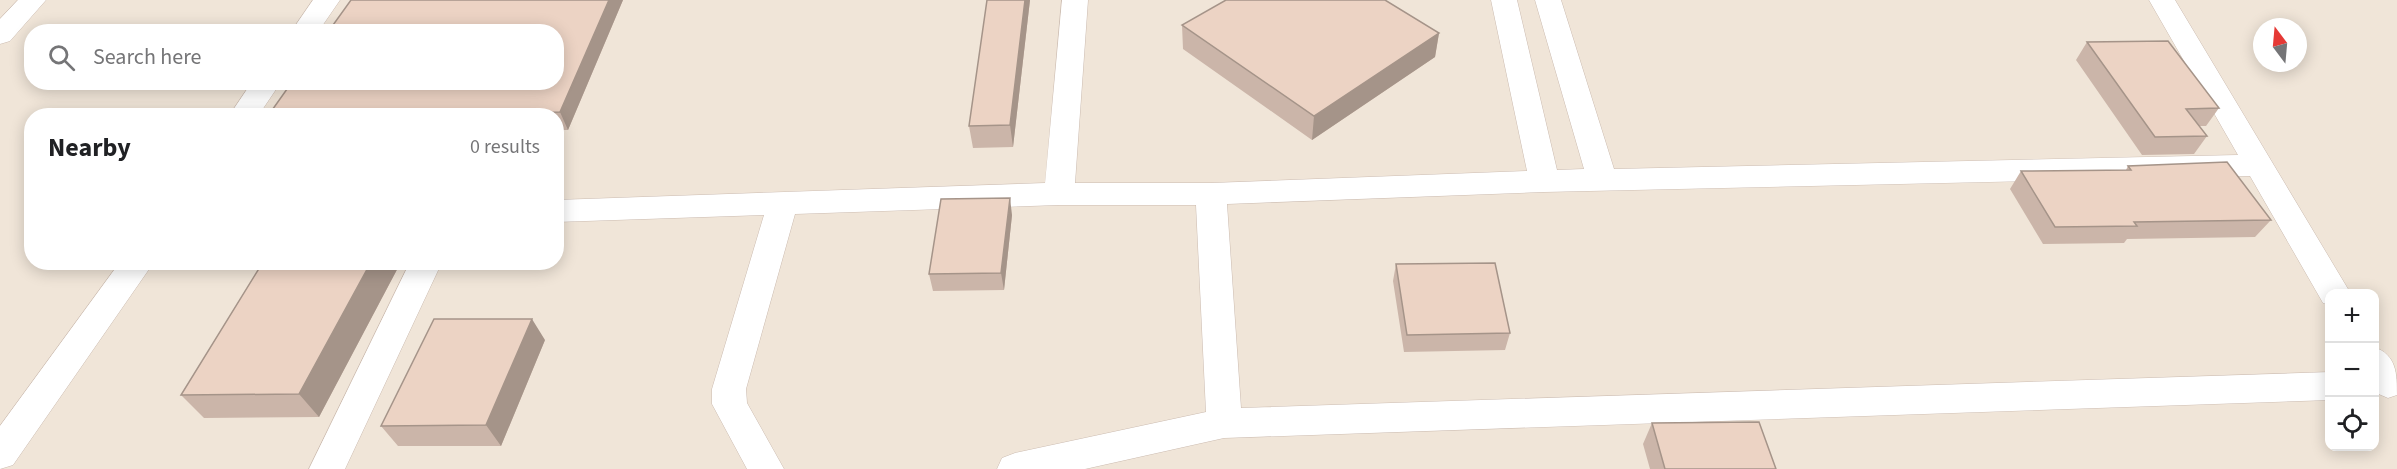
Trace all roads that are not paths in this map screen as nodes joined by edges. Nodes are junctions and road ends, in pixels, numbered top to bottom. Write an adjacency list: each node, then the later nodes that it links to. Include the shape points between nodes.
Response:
1 (33, 0): 8 (street)
2 (327, 0): 7 (street)
3 (1075, 0): 14 (street)
4 (1503, 0): 12 (street)
5 (1548, 0): 13 (street)
6 (2162, 0): 11 (street)
7 (310, 24)
8 (0, 35)
9 (261, 90): 10 (street)
10 (249, 108)
11 (2259, 165): 13 (street); 20 (street)
12 (1544, 181): 13 (street); 15 (street)
13 (1603, 181)
14 (1059, 194): 15 (street); 16 (street)
15 (1211, 194): 22 (street)
16 (782, 205): 17 (street); 25 (street, via 729,389 730,404)
17 (564, 211)
18 (132, 270): 23 (street)
19 (422, 270): 24 (street)
20 (2332, 289)
21 (2325, 386): 22 (street)
22 (1224, 423): 26 (street)
23 (0, 454)
24 (327, 469)
25 (766, 469)
26 (1015, 469)

